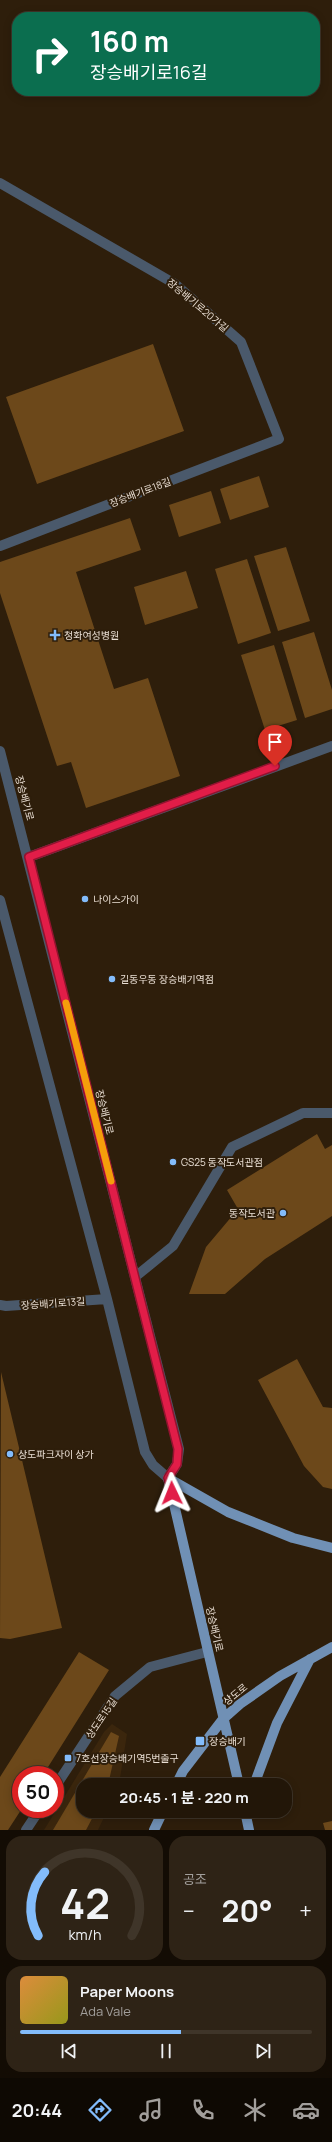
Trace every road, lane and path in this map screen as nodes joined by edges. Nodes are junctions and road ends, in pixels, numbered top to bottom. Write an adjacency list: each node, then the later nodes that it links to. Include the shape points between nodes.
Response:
1 (0, 183): 2 (street, 장승배기로20가길, via 175,284 241,342)
2 (279, 439): 3 (street, 장승배기로18길)
3 (0, 546)
4 (332, 746): 6 (street)
5 (0, 750): 6 (street, 장승배기로)
6 (29, 857): 9 (street, 장승배기로)
7 (0, 900): 10 (street)
8 (332, 1113): 9 (street, via 303,1113 232,1147 173,1246)
9 (135, 1277): 12 (street, 장승배기로, via 178,1449 177,1464)
10 (107, 1299): 11 (street, 장승배기로13길); 12 (street, via 145,1452 153,1465)
11 (0, 1305)
12 (168, 1478): 13 (main road, via 228,1512 293,1538); 15 (main road, 장승배기로)
13 (332, 1548)
14 (332, 1646): 16 (main road, 상도로)
15 (207, 1652): 17 (main road, 장승배기로); 18 (street, 상도로15길, via 150,1667 115,1696)
16 (310, 1659): 17 (main road, 상도로, via 259,1690); 21 (main road, via 277,1723)
17 (223, 1719): 19 (main road, 상도로); 20 (main road, 장승배기로)
18 (64, 1773)
19 (180, 1778)
20 (237, 1778)
21 (257, 1778)
22 (34, 1818): 26 (street)
23 (160, 1818): 27 (main road)
24 (246, 1818): 28 (main road)
25 (252, 1818): 29 (main road)
26 (26, 1830)
27 (154, 1830)
28 (249, 1830)
29 (252, 1830)

